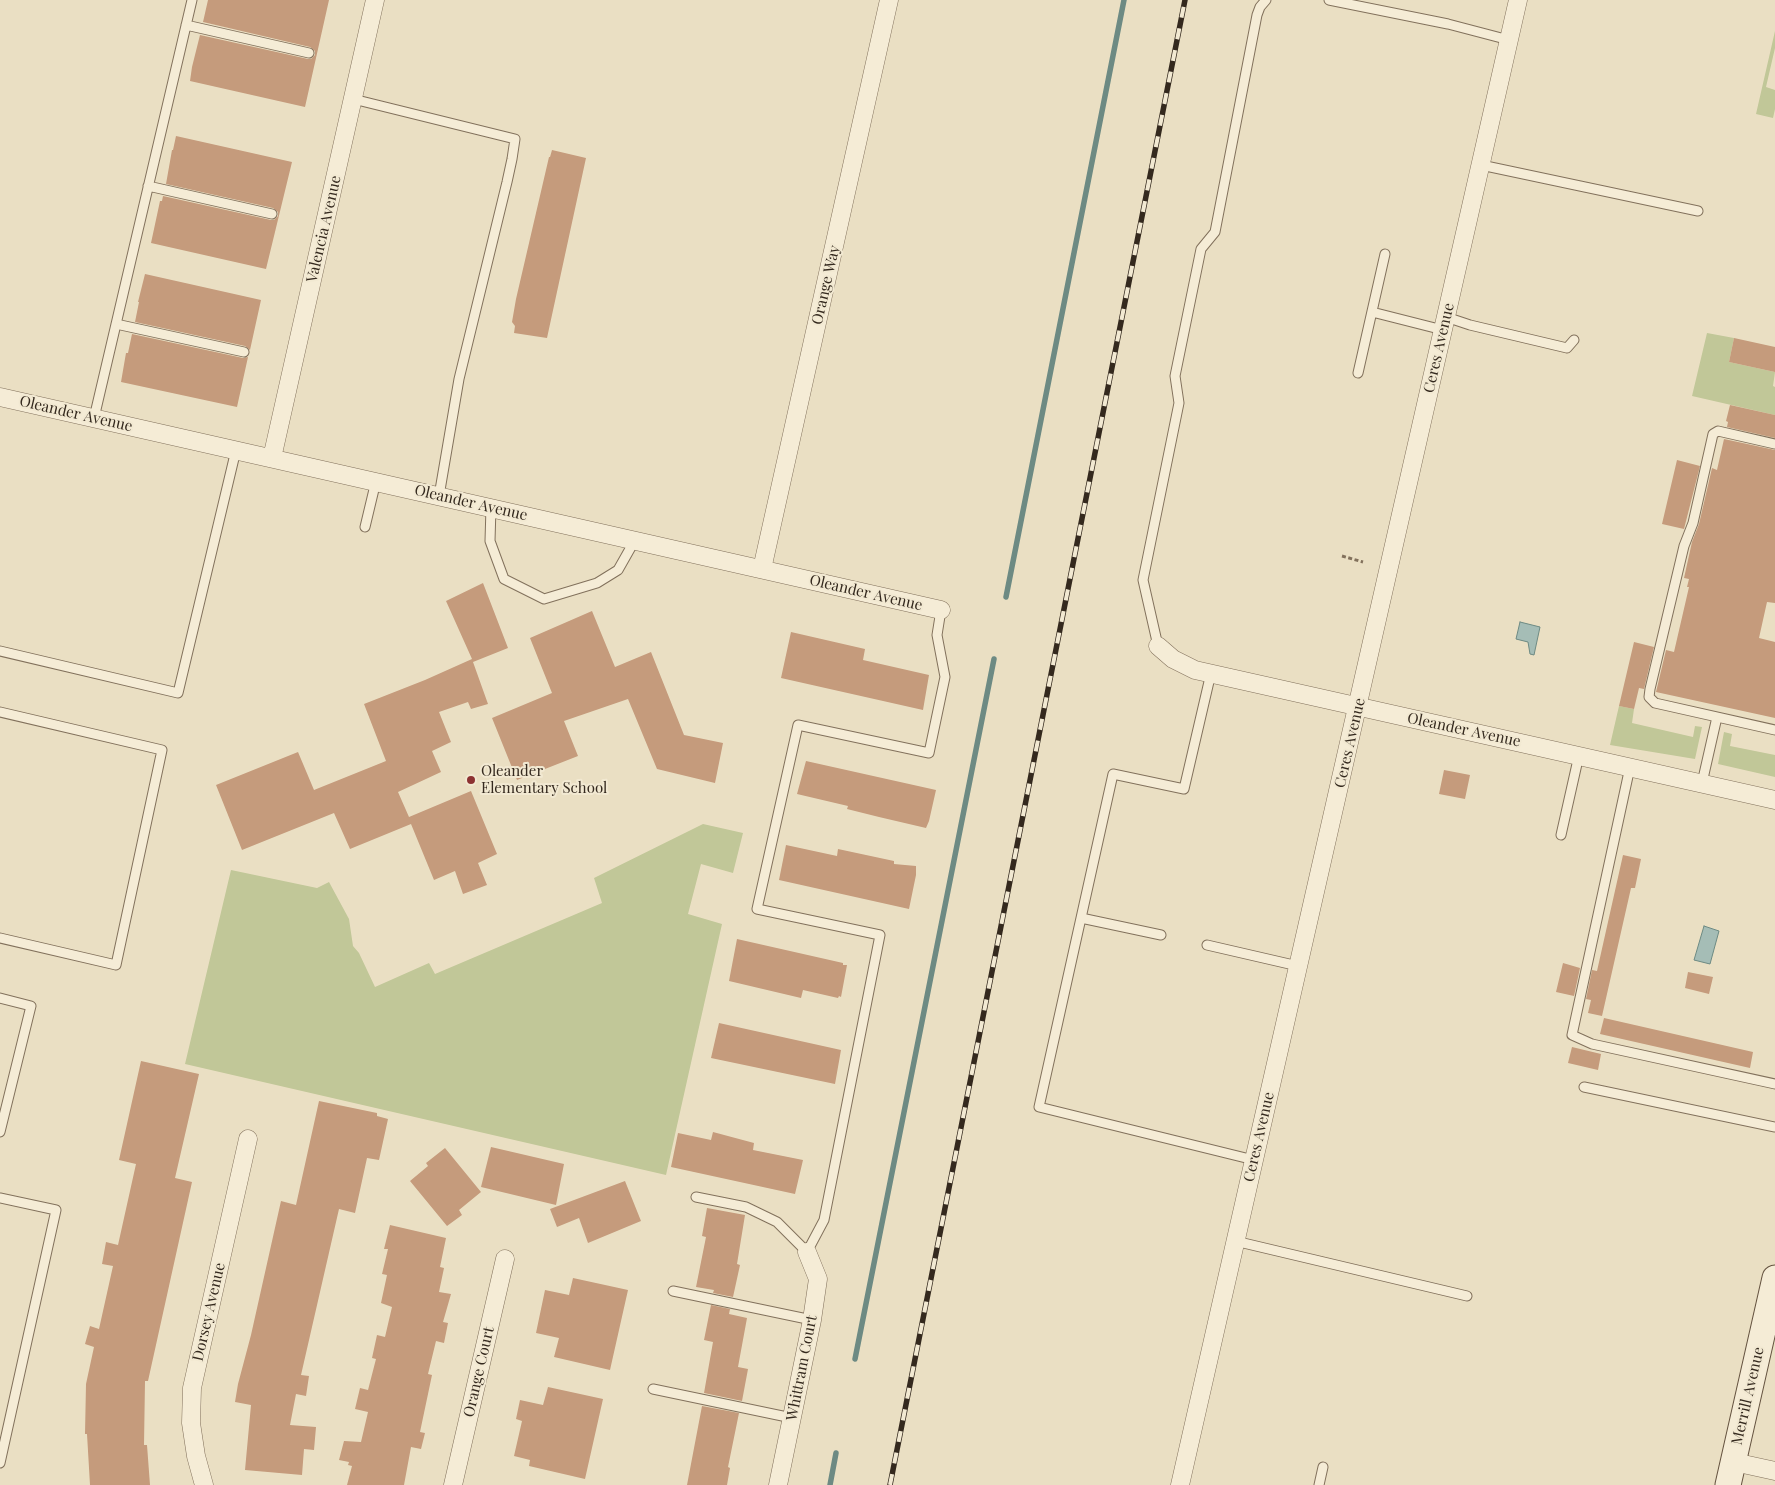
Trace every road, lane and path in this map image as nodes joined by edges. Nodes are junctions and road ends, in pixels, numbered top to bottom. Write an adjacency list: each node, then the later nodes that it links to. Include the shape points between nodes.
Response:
1 (192, 0): 7 (lane)
2 (375, 0): 10 (street, Valencia Avenue)
3 (889, 0): 34 (street, Orange Way)
4 (1266, 0): 36 (lane, via 1257,14 1215,232 1201,249 1175,376 1179,403 1142,580)
5 (1329, 0): 8 (lane)
6 (1518, 0): 8 (street, Ceres Avenue)
7 (186, 25): 9 (lane); 12 (lane)
8 (1509, 40): 11 (street, Ceres Avenue)
9 (309, 53)
10 (353, 99): 26 (street, Valencia Avenue); 28 (lane, via 514,139 505,192 459,379)
11 (1481, 165): 13 (lane); 18 (street, Ceres Avenue)
12 (148, 186): 14 (lane); 17 (lane)
13 (1698, 211)
14 (272, 214)
15 (1385, 254): 16 (lane)
16 (1372, 312): 18 (lane); 21 (lane)
17 (116, 324): 20 (lane); 23 (lane)
18 (1445, 324): 19 (lane, via 1470,325 1567,348); 39 (street, Ceres Avenue)
19 (1574, 340)
20 (244, 352)
21 (1358, 373)
22 (0, 397): 23 (street, Oleander Avenue)
23 (94, 418): 25 (street, Oleander Avenue)
24 (1775, 444): 41 (lane, via 1718,431 1713,434 1694,523 1684,546 1650,689 1649,697 1656,703)
25 (236, 450): 26 (street, Oleander Avenue); 37 (lane, via 178,693)
26 (272, 458): 27 (street, Oleander Avenue)
27 (376, 481): 28 (street, Oleander Avenue); 30 (lane)
28 (439, 496): 29 (street, Oleander Avenue)
29 (491, 507): 31 (street, Oleander Avenue); 31 (lane, via 490,541 504,579 544,599 597,583 618,570)
30 (365, 527)
31 (635, 540): 34 (street, Oleander Avenue)
32 (1342, 556): 33 (path)
33 (1363, 562)
34 (762, 569): 35 (street, Oleander Avenue)
35 (941, 610): 63 (lane, via 937,635 945,677 928,753 798,725 758,909 880,935 824,1220)
36 (1158, 646): 38 (street, Oleander Avenue, via 1173,659 1195,670)
37 (0, 651)
38 (1211, 673): 39 (street, Oleander Avenue); 48 (lane, via 1184,789 1113,774)
39 (1358, 706): 43 (street, Oleander Avenue); 52 (street, Ceres Avenue)
40 (0, 712): 50 (lane, via 162,750 116,965)
41 (1716, 717): 42 (lane); 45 (lane)
42 (1775, 730)
43 (1579, 755): 44 (street, Oleander Avenue); 47 (lane)
44 (1630, 767): 45 (street, Oleander Avenue); 54 (lane, via 1572,1035 1592,1044)
45 (1702, 783): 46 (street, Oleander Avenue)
46 (1775, 800)
47 (1562, 835)
48 (1081, 918): 49 (lane); 59 (lane, via 1039,1107)
49 (1161, 935)
50 (0, 938)
51 (1207, 945): 52 (lane)
52 (1298, 966): 59 (street, Ceres Avenue)
53 (0, 998): 57 (lane, via 31,1006)
54 (1775, 1084)
55 (1584, 1087): 56 (lane)
56 (1775, 1127)
57 (0, 1132)
58 (248, 1139): 76 (street, Dorsey Avenue, via 192,1388 191,1423)
59 (1254, 1160): 62 (street, Ceres Avenue)
60 (696, 1197): 63 (lane, via 746,1207 777,1222)
61 (0, 1198): 72 (lane, via 56,1210)
62 (1235, 1241): 67 (lane); 79 (street, Ceres Avenue)
63 (807, 1252): 69 (street, Whittram Court, via 818,1279)
64 (505, 1260): 77 (street, Orange Court)
65 (1775, 1278): 68 (main road, Merrill Avenue)
66 (673, 1291): 69 (lane)
67 (1467, 1296)
68 (1771, 1313): 75 (main road, Merrill Avenue)
69 (812, 1320): 71 (street, Whittram Court)
70 (652, 1389): 71 (lane)
71 (792, 1418): 78 (street, Whittram Court)
72 (0, 1463)
73 (1323, 1467): 80 (lane)
74 (1775, 1471): 75 (street)
75 (1731, 1473)
76 (204, 1485)
77 (453, 1485)
78 (778, 1485)
79 (1180, 1485)
80 (1319, 1485)

